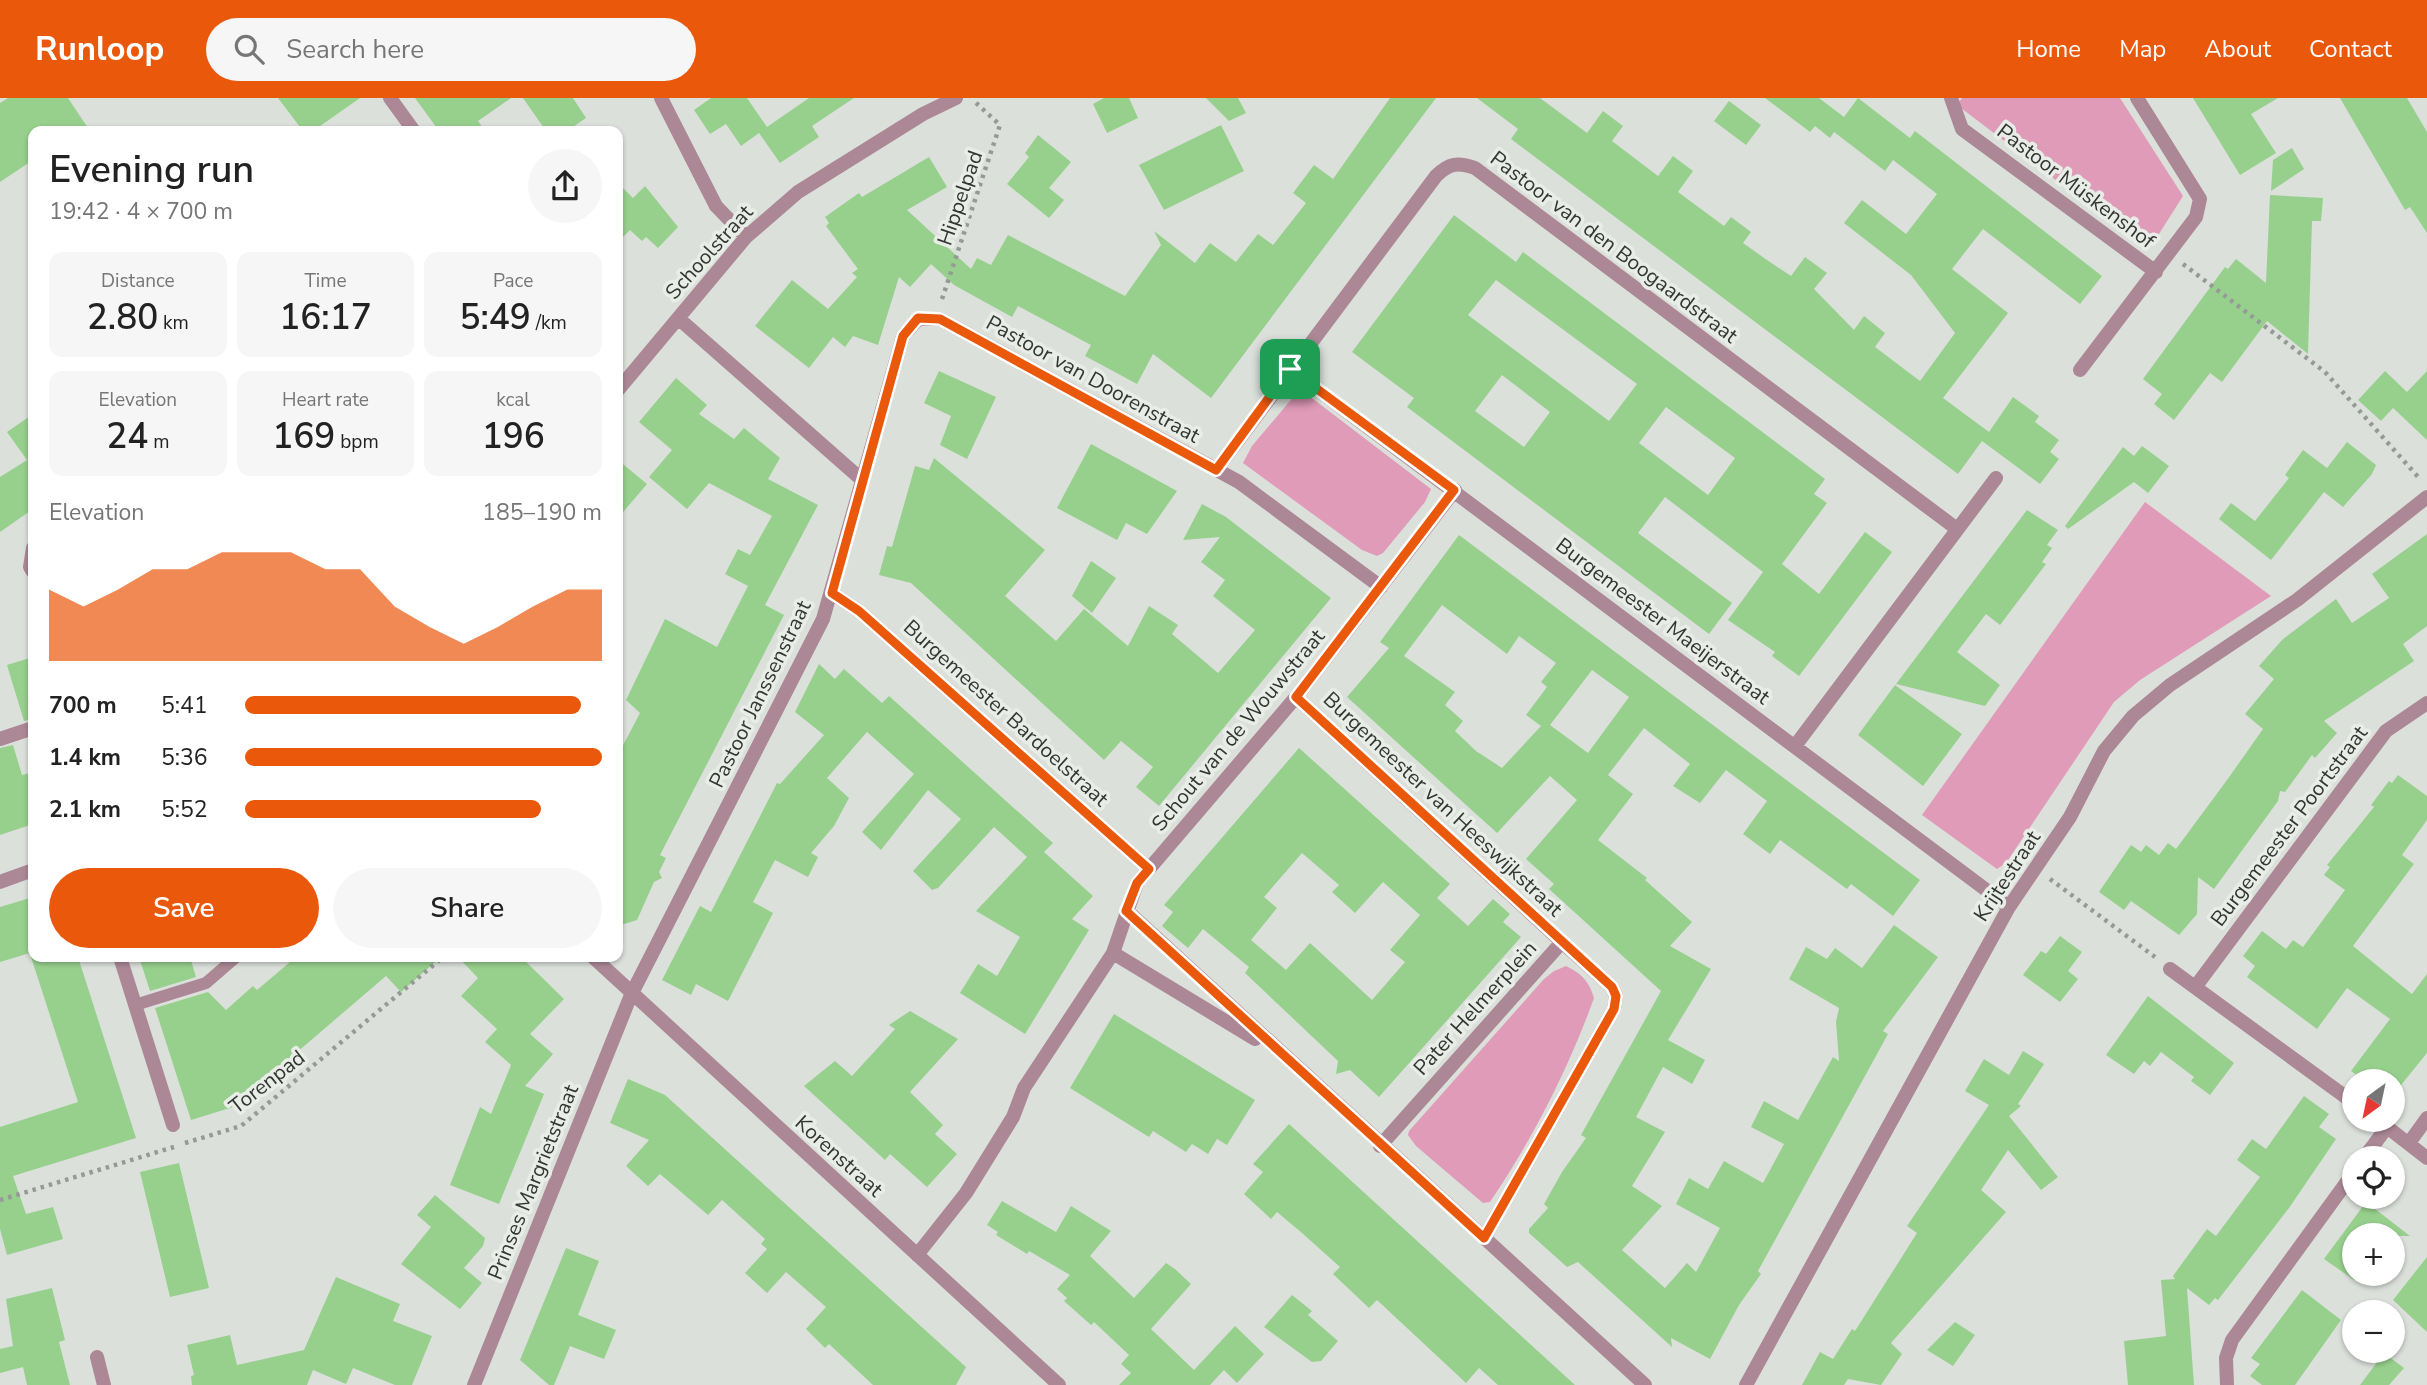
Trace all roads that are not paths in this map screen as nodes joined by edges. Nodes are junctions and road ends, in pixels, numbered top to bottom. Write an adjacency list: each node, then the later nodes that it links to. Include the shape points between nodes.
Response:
1 (390, 98): 6 (street)
2 (661, 98): 7 (street, via 716,206)
3 (956, 98): 7 (street, Schoolstraat, via 798,192)
4 (1951, 98): 8 (street, Pastoor Müskenshof, via 1962,129)
5 (2137, 98): 8 (street, Pastoor Müskenshof, via 2200,198 2196,217)
6 (410, 126)
7 (746, 237): 9 (street, Schoolstraat)
8 (2156, 272): 12 (street, Pastoor Müskenshof)
9 (678, 318): 13 (street, Schoolstraat); 16 (street)
10 (918, 318): 14 (street, Pastoor van Doorenstraat, via 940,319); 16 (street, Pastoor Janssenstraat, via 903,336)
11 (1290, 369): 14 (street, Pastoor van den Boogaardstraat); 17 (street, Burgemeester Maeijerstraat); 19 (street, Pastoor van den Boogaardstraat, via 1436,176 1447,165 1461,163 1475,168)
12 (2080, 370)
13 (623, 384)
14 (1216, 470): 20 (street, Pastoor van Doorenstraat, via 1239,482)
15 (1996, 478): 19 (street)
16 (861, 479): 21 (street, Pastoor Janssenstraat)
17 (1454, 490): 20 (street, Schout van de Wouwstraat); 26 (street, Burgemeester Maeijerstraat)
18 (2427, 497): 30 (street, Krijtestraat, via 2297,600 2133,716 2104,751 2070,817)
19 (1957, 529): 26 (street)
20 (1381, 587): 22 (street, Schout van de Wouwstraat)
21 (832, 593): 27 (street, Burgemeester Bardoelstraat, via 869,620); 39 (street, Pastoor Janssenstraat, via 823,620)
22 (1296, 697): 27 (street, Schout van de Wouwstraat); 32 (street, Burgemeester van Heeswijkstraat)
23 (2427, 703): 38 (street, Burgemeester Poortstraat, via 2386,731)
24 (28, 730): 25 (street)
25 (0, 739)
26 (1795, 746): 30 (street, Burgemeester Maeijerstraat)
27 (1149, 869): 31 (street, Schout van de Wouwstraat, via 1137,883)
28 (28, 872): 29 (street)
29 (0, 882)
30 (2009, 907): 57 (street, Krijtestraat)
31 (1126, 911): 33 (street, Schout van de Wouwstraat); 41 (street)
32 (1562, 942): 47 (street, Pater Helmerplein); 50 (street, Pater Helmerplein, via 1612,987 1614,1009)
33 (1113, 953): 41 (street); 51 (street, Schout van de Wouwstraat, via 1024,1088 1013,1117 966,1193)
34 (122, 962): 40 (street)
35 (230, 962): 40 (lane, via 206,983)
36 (598, 962): 39 (street, Korenstraat)
37 (2170, 969): 38 (street)
38 (2196, 986): 42 (street)
39 (631, 995): 51 (street, Korenstraat); 54 (street, Prinses Margrietstraat)
40 (135, 1005): 44 (street)
41 (1280, 1054): 47 (street)
42 (2342, 1094)
43 (2427, 1118): 46 (street)
44 (173, 1125)
45 (2393, 1132): 46 (street)
46 (2409, 1143): 48 (street)
47 (1381, 1146): 50 (street)
48 (2427, 1158)
49 (2342, 1189): 58 (street, via 2232,1340 2226,1358)
50 (1484, 1238): 56 (street)
51 (916, 1255): 55 (street, Korenstraat)
52 (97, 1357): 53 (street)
53 (104, 1385)
54 (474, 1385)
55 (1059, 1385)
56 (1645, 1385)
57 (1746, 1385)
58 (2227, 1385)

